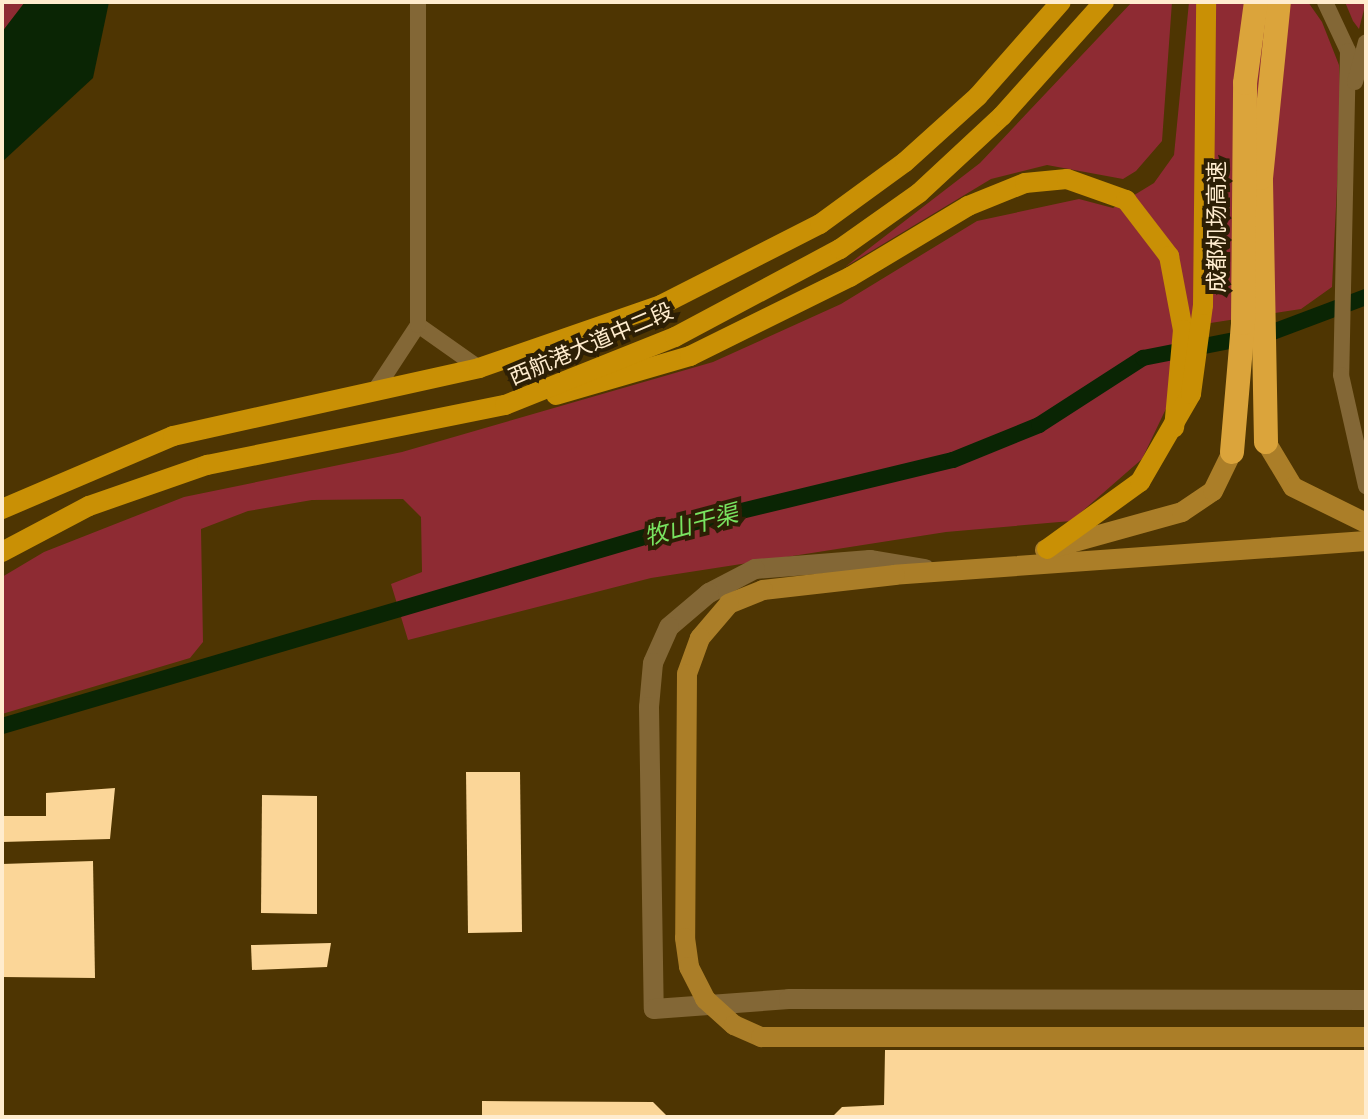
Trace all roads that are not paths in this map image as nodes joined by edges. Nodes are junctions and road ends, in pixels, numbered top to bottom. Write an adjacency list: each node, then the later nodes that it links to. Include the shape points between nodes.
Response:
1 (418, 2): 10 (street)
2 (1061, 2): 11 (main road, 西航港大道中二段, via 978,96 820,224 661,305)
3 (1104, 2): 13 (main road, 西航港大道中二段, via 982,135 919,193 840,249 675,337)
4 (1206, 2): 14 (main road, via 1201,338 1191,394)
5 (1256, 2): 16 (highway, 成都机场高速, via 1245,83 1243,323)
6 (1279, 2): 15 (highway, 成都机场高速, via 1261,178)
7 (1325, 2): 9 (street, via 1348,51)
8 (1366, 42): 9 (street)
9 (1352, 95): 17 (street, via 1341,325 1346,418)
10 (418, 325): 11 (street); 12 (street)
11 (479, 368): 12 (main road, 西航港大道中二段)
12 (374, 392): 18 (main road, 西航港大道中二段, via 173,436)
13 (505, 405): 14 (main road, via 690,356 850,277 968,206 1025,183 1067,179 1099,185 1144,215 1162,240 1180,296 1184,361); 22 (main road, 西航港大道中二段, via 207,465 89,506)
14 (1174, 428): 21 (main road, via 1133,490)
15 (1266, 442): 19 (main road, via 1293,487)
16 (1232, 452): 21 (main road, via 1213,491 1182,512)
17 (1366, 486)
18 (2, 509)
19 (1366, 523)
20 (1366, 541): 23 (main road)
21 (1047, 549): 23 (main road)
22 (2, 552)
23 (969, 568): 24 (main road)
24 (937, 571): 25 (street, via 870,560 755,569 709,593 669,627 653,663 649,707 654,1009 789,999); 26 (main road, via 763,590 716,615 694,651 685,690 686,956 699,990 734,1025 770,1038)
25 (1366, 1000)
26 (1366, 1037)

